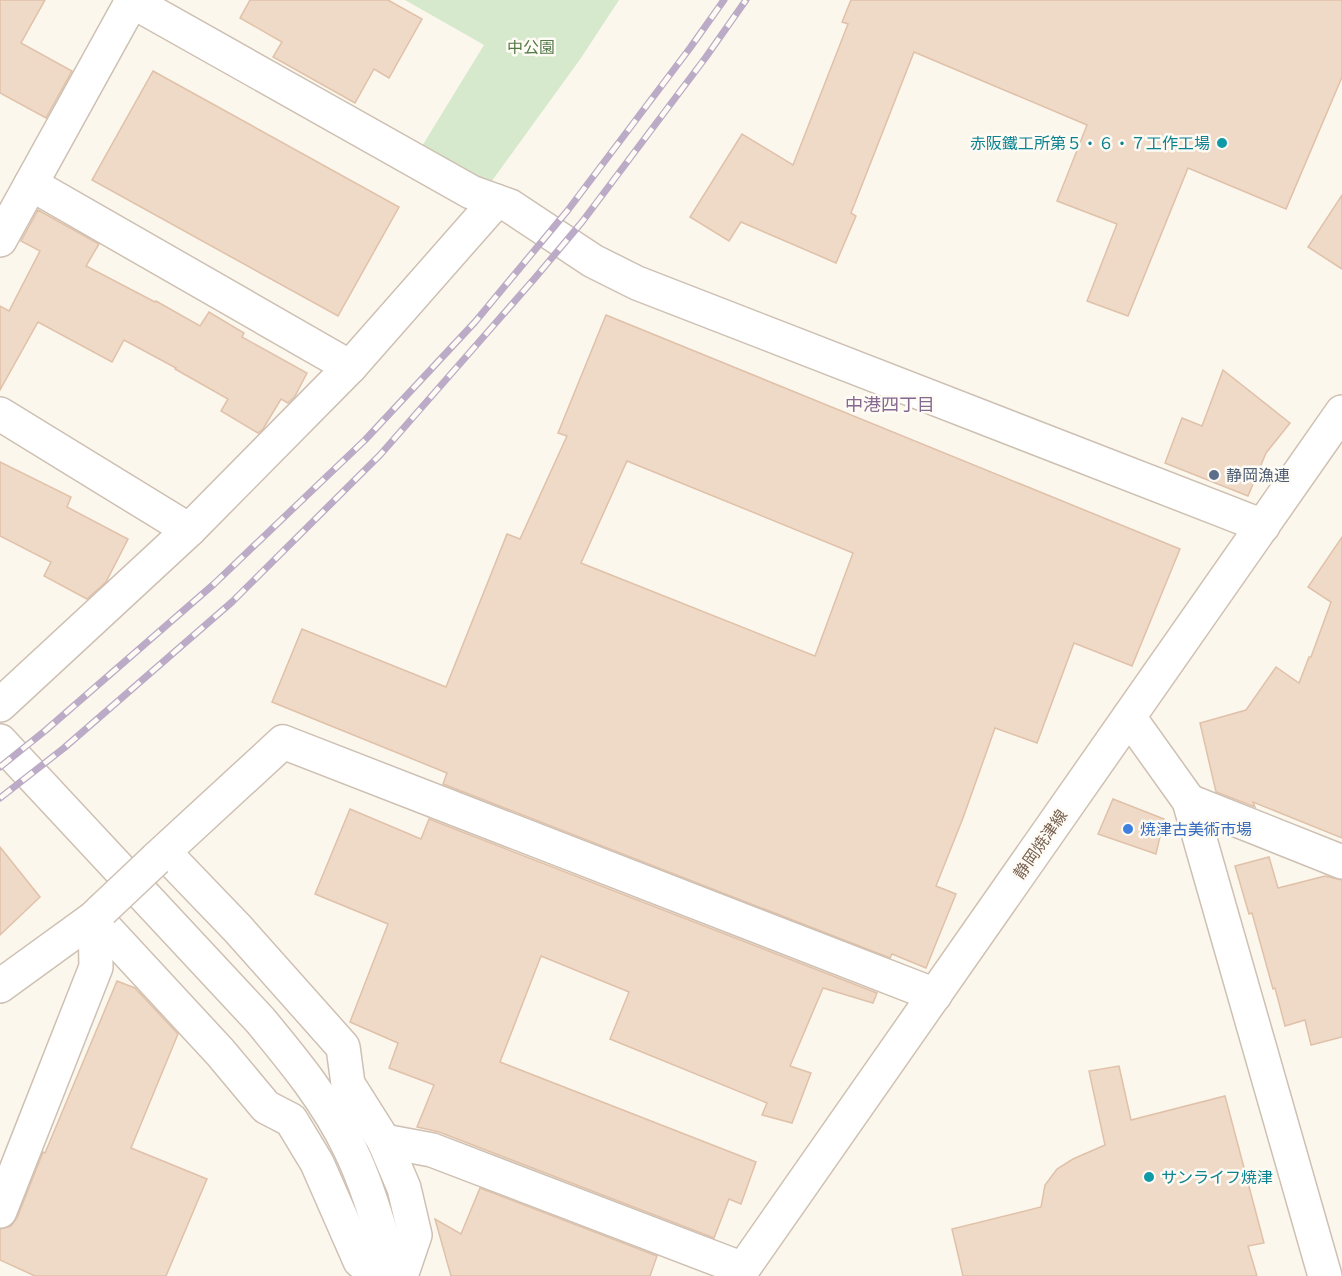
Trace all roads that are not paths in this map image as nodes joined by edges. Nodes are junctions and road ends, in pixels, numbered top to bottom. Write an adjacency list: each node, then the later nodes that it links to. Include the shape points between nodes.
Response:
1 (131, 1): 2 (street); 3 (street, via 471,192)
2 (30, 184): 4 (street); 5 (street)
3 (496, 201): 5 (street); 8 (street, via 637,284)
4 (0, 240)
5 (350, 366): 9 (street)
6 (1342, 412): 8 (street, 静岡焼津線)
7 (0, 414): 9 (street)
8 (1263, 526): 11 (street, 静岡焼津線)
9 (189, 530): 10 (street)
10 (6, 692)
11 (1129, 717): 13 (street); 18 (street, 静岡焼津線)
12 (0, 741): 23 (street, via 297,1064 350,1150)
13 (1189, 801): 15 (street); 25 (street)
14 (160, 856): 16 (street, bridge); 18 (street, via 283,742); 19 (street, via 238,929 343,1047 348,1084)
15 (1342, 862)
16 (98, 913): 17 (street); 20 (street, via 96,967); 22 (street, via 266,1107 291,1120 317,1162 360,1261)
17 (0, 986)
18 (935, 995): 21 (street, 静岡焼津線)
19 (384, 1141): 21 (street, via 432,1150); 24 (street, via 404,1188 415,1235)
20 (0, 1211)
21 (740, 1272)
22 (381, 1276)
23 (394, 1276)
24 (401, 1276)
25 (1325, 1276)

